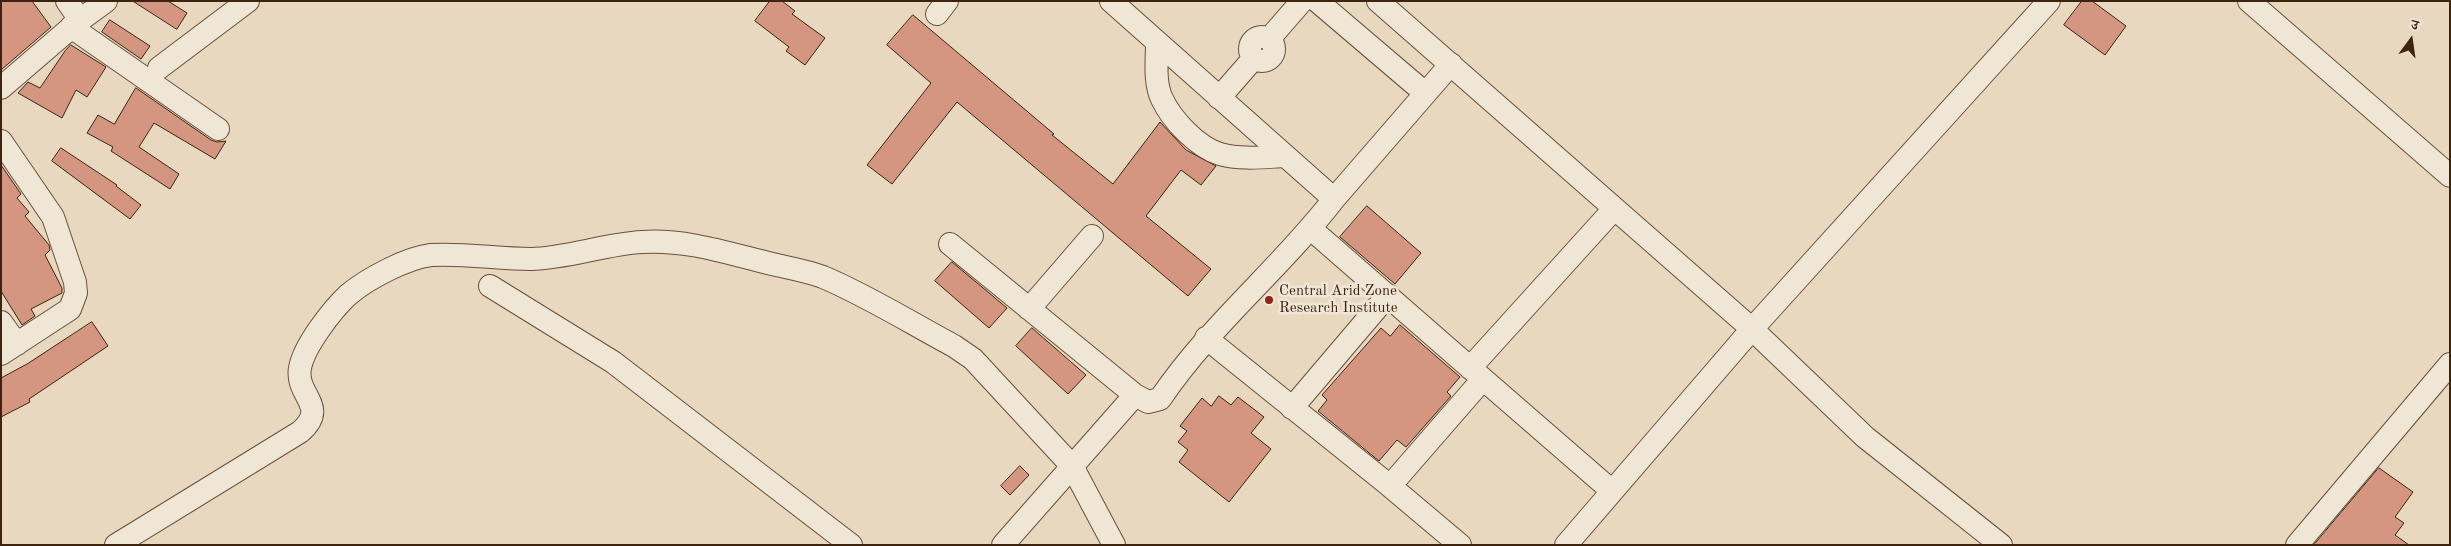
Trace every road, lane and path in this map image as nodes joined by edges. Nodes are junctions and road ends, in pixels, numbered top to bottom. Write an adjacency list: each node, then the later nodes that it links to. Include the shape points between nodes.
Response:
1 (67, 1): 10 (street)
2 (106, 1): 10 (street)
3 (248, 1): 13 (street)
4 (1111, 1): 11 (street)
5 (1302, 1): 16 (street, via 1268,39 1274,47 1272,56 1263,61 1254,58)
6 (1317, 1): 15 (street)
7 (1378, 1): 12 (street)
8 (2048, 1): 30 (street)
9 (2250, 1): 20 (street)
10 (76, 24): 14 (street); 17 (street)
11 (1157, 42): 16 (street); 19 (street, via 1157,79 1162,99 1193,138 1220,154 1244,158)
12 (1451, 64): 15 (street); 22 (street)
13 (159, 68)
14 (1, 88)
15 (1425, 93): 21 (street)
16 (1219, 98): 19 (street)
17 (218, 129)
18 (1, 141): 32 (street, via 54,217 76,293 70,309)
19 (1285, 156): 21 (street)
20 (2450, 176)
21 (1334, 199): 23 (street)
22 (1614, 210): 30 (street); 34 (street)
23 (1311, 229): 27 (street); 31 (street)
24 (1092, 236): 28 (street)
25 (950, 244): 28 (street)
26 (490, 286): 41 (street, via 613,362)
27 (1388, 295): 34 (street); 36 (street)
28 (1029, 308): 35 (street)
29 (1, 322): 32 (street)
30 (1752, 329): 39 (street); 46 (street, via 1865,437)
31 (1206, 338): 35 (street, via 1160,399 1148,402); 36 (street)
32 (9, 349)
33 (2450, 364): 47 (street)
34 (1476, 373): 38 (street); 39 (street)
35 (1135, 395): 37 (street)
36 (1292, 408): 38 (street)
37 (1072, 466): 40 (street, via 973,359 821,276 698,246 667,242 642,242 533,259 429,256 370,278 324,322 300,366 299,379 312,407 310,424); 42 (street); 43 (street)
38 (1390, 486): 44 (street)
39 (1612, 491): 45 (street)
40 (116, 545)
41 (851, 545)
42 (1003, 545)
43 (1114, 545)
44 (1460, 545)
45 (1566, 545)
46 (2002, 545)
47 (2297, 545)

